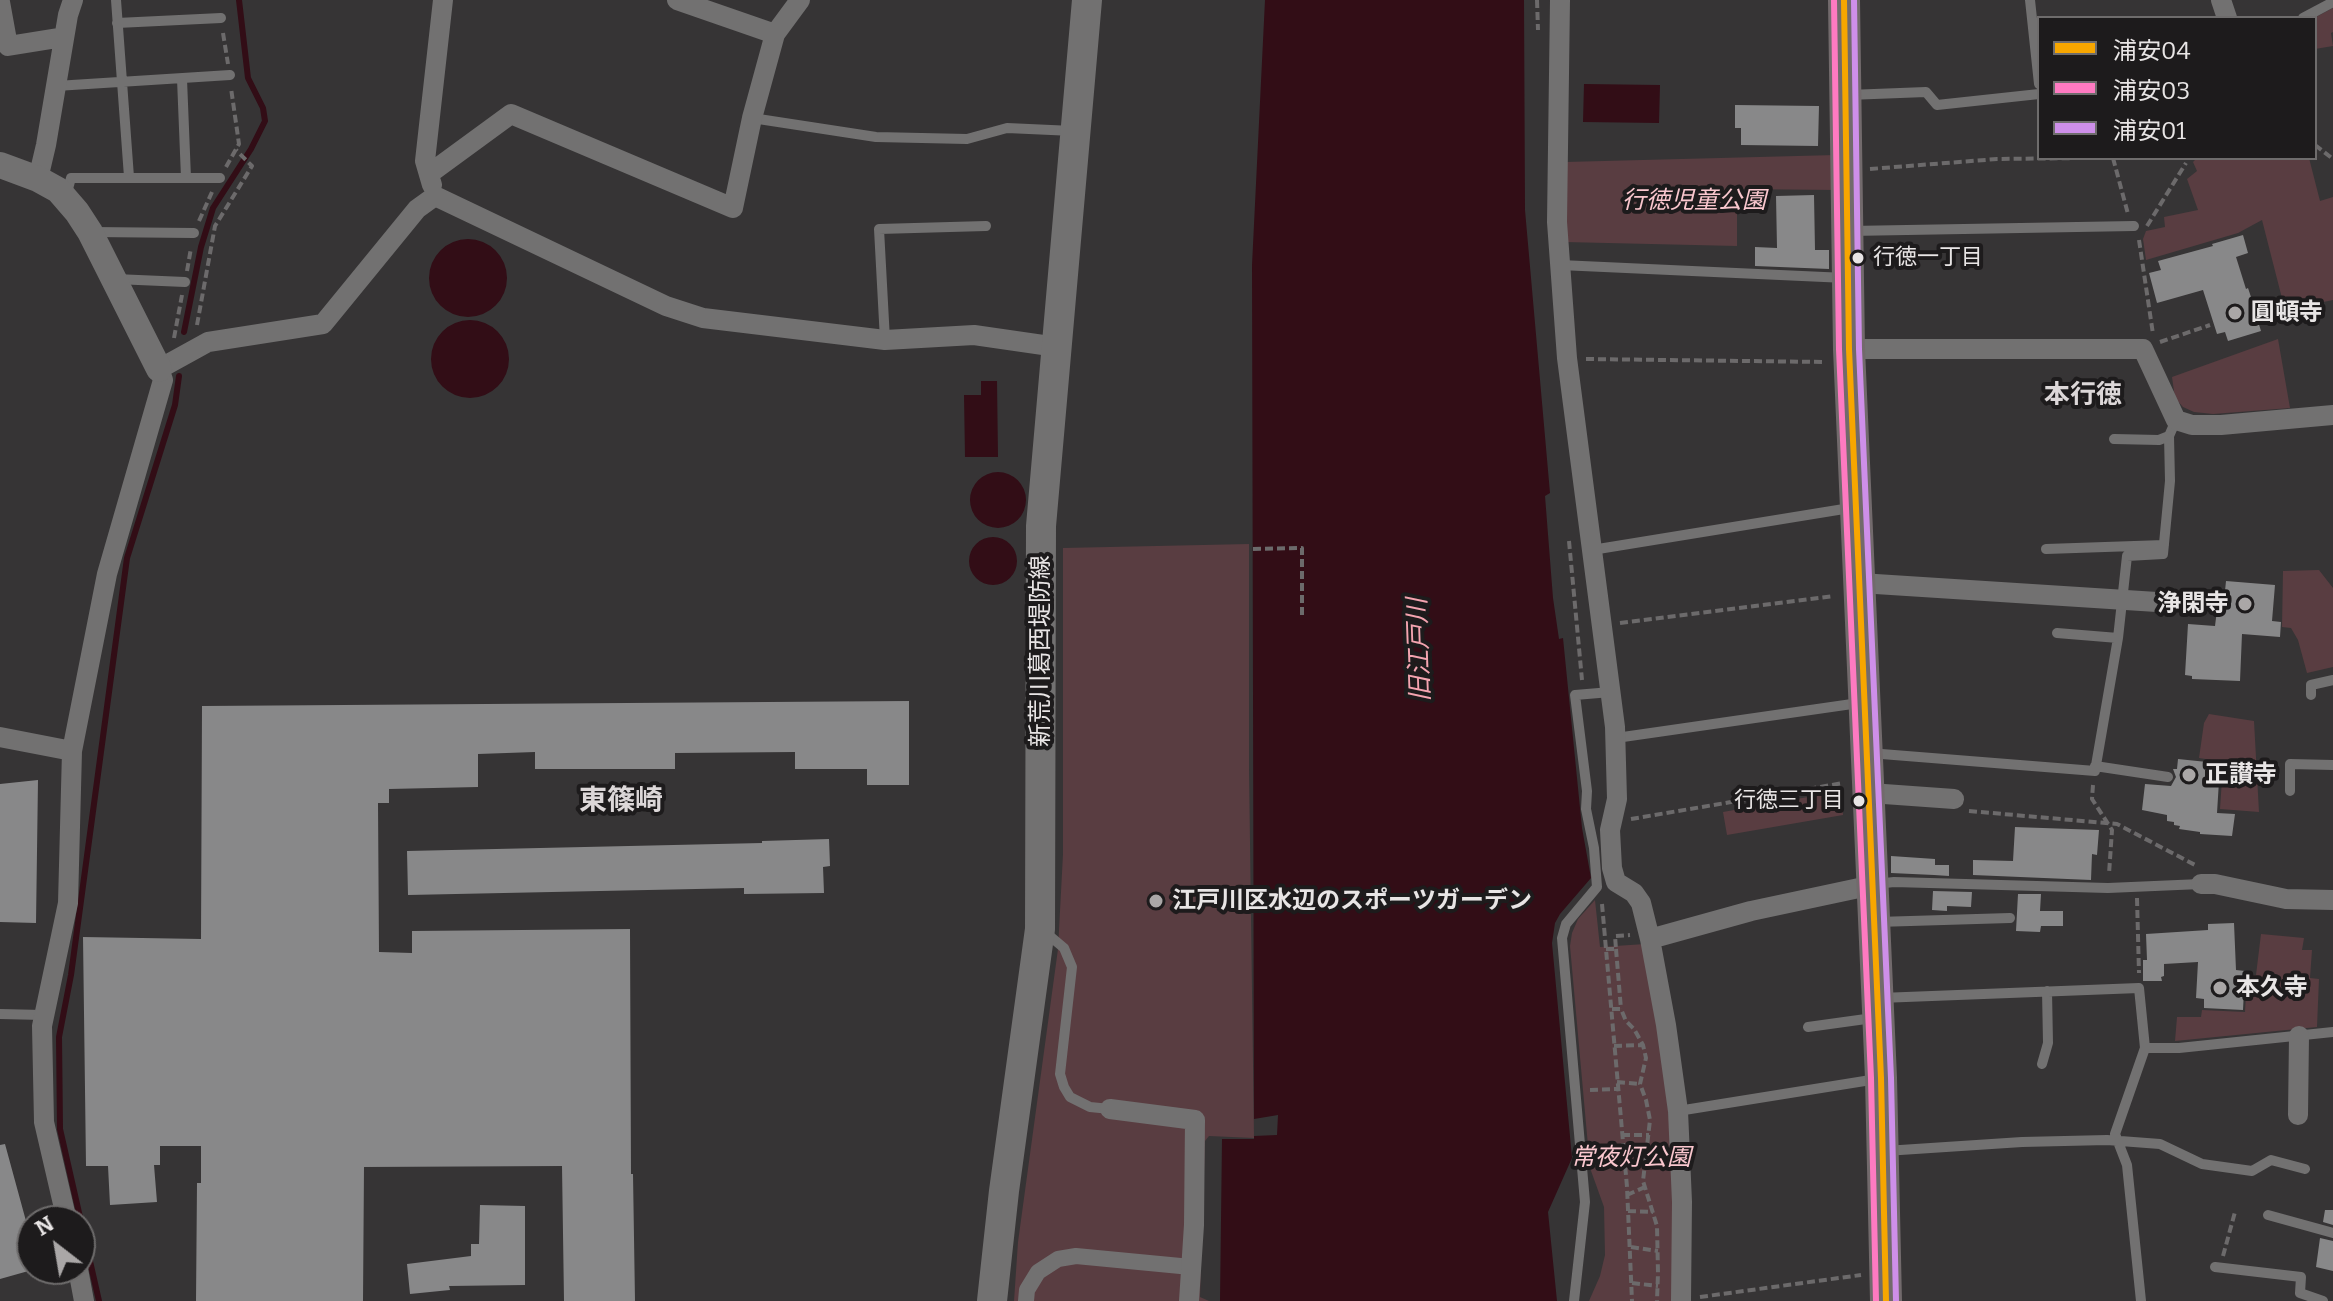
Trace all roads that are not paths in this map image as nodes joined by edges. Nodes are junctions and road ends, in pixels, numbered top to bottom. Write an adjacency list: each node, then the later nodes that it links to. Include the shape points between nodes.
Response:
1 (73, 0): 16 (street)
2 (116, 0): 14 (lane)
3 (443, 0): 28 (street, via 425,161)
4 (677, 0): 15 (street)
5 (800, 0): 15 (street)
6 (1087, 0): 26 (main road, 新荒川葛西堤防線)
7 (1560, 0): 40 (street)
8 (1844, 0): 24 (main road)
9 (2030, 0): 18 (lane)
10 (0, 2): 17 (street)
11 (2333, 2): 12 (lane)
12 (2307, 16)
13 (221, 18): 14 (lane)
14 (117, 23): 21 (lane)
15 (775, 34): 25 (street)
16 (64, 37): 17 (street); 22 (street)
17 (4, 47)
18 (2037, 65)
19 (230, 75): 20 (lane)
20 (182, 79): 21 (lane); 30 (lane)
21 (122, 83): 22 (lane); 29 (lane)
22 (56, 86): 32 (street)
23 (2037, 94): 24 (lane, via 1937,105 1926,92)
24 (1845, 95): 38 (main road)
25 (752, 118): 26 (lane, via 876,137 967,139 1007,128); 28 (street, via 733,208 511,114)
26 (1075, 131): 45 (main road, 新荒川葛西堤防線)
27 (0, 165): 32 (street)
28 (429, 174): 33 (street)
29 (129, 177): 30 (lane); 34 (lane, via 71,178)
30 (186, 178): 31 (lane)
31 (220, 178)
32 (38, 179): 34 (street)
33 (435, 196): 44 (street, via 666,306 703,318); 47 (street, via 417,209 323,324 208,342)
34 (66, 198): 37 (street)
35 (986, 226): 44 (lane, via 879,229)
36 (2134, 226): 38 (lane)
37 (90, 232): 39 (lane); 42 (street)
38 (1848, 232): 41 (main road)
39 (194, 233)
40 (1560, 265): 41 (lane); 54 (street)
41 (1849, 278): 46 (main road)
42 (113, 279): 43 (lane); 47 (street)
43 (185, 282)
44 (885, 340): 45 (street, via 974,335)
45 (1057, 347): 79 (main road, 新荒川葛西堤防線, via 1041,526)
46 (1850, 356): 49 (street, via 2143,349); 51 (main road)
47 (159, 369): 67 (street, via 163,380 107,574)
48 (2333, 415): 49 (street)
49 (2172, 428): 50 (lane, via 2159,440); 52 (lane)
50 (2114, 439)
51 (1857, 507): 54 (lane); 55 (main road)
52 (2164, 545): 53 (lane); 56 (lane, via 2163,554 2127,556)
53 (2046, 549)
54 (1592, 550): 62 (street)
55 (1861, 588): 56 (street); 64 (main road)
56 (2123, 599): 57 (street); 60 (lane)
57 (2157, 602): 58 (lane)
58 (2214, 603)
59 (2057, 633): 60 (lane)
60 (2118, 638): 69 (lane)
61 (2333, 680): 63 (lane, via 2311,685)
62 (1611, 692): 66 (street); 107 (lane, via 1575,695 1597,887 1566,924 1562,938 1585,1202)
63 (2311, 695)
64 (1865, 702): 66 (lane); 70 (main road)
65 (0, 737): 67 (street)
66 (1616, 738): 80 (street, via 1617,799 1610,830 1614,878 1640,900)
67 (72, 751): 84 (street, via 68,903)
68 (2333, 765): 72 (lane, via 2290,764)
69 (2095, 768): 70 (lane); 71 (lane)
70 (1869, 775): 73 (street); 75 (main road)
71 (2168, 777)
72 (2290, 791)
73 (1956, 804)
74 (2203, 877): 75 (lane, via 2137,888); 76 (street, via 2286,899)
75 (1873, 885): 78 (main road); 80 (street)
76 (2333, 900)
77 (2010, 918): 78 (lane)
78 (1875, 922): 82 (main road)
79 (1040, 929): 91 (lane, via 1064,948 1072,967 1060,1074 1064,1087 1070,1097 1090,1107); 104 (main road, 新荒川葛西堤防線)
80 (1650, 939): 92 (street)
81 (2047, 991): 82 (lane); 88 (lane, via 2139,988); 89 (lane, via 2048,1043)
82 (1878, 1008): 85 (lane); 90 (main road)
83 (0, 1014): 84 (lane)
84 (43, 1015): 97 (street, via 44,1122)
85 (1808, 1027)
86 (2333, 1032): 87 (lane)
87 (2299, 1036): 88 (lane); 93 (street)
88 (2145, 1048): 94 (lane, via 2115,1134)
89 (2042, 1064)
90 (1881, 1078): 92 (lane); 95 (main road)
91 (1110, 1109): 100 (street, via 1195,1120)
92 (1678, 1111): 103 (street)
93 (2298, 1115)
94 (2119, 1142): 95 (lane); 96 (lane, via 2160,1144 2202,1164 2252,1171 2271,1160); 108 (lane, via 2127,1165)
95 (1883, 1151): 102 (main road)
96 (2305, 1169)
97 (63, 1205)
98 (2268, 1215): 99 (lane)
99 (2333, 1233)
100 (1191, 1267): 105 (street, via 1076,1256 1058,1259 1038,1272); 106 (street)
101 (2217, 1267): 109 (lane, via 2301,1277 2300,1293)
102 (1886, 1286)
103 (1681, 1300)
104 (992, 1301)
105 (1026, 1301)
106 (1189, 1301)
107 (1574, 1301)
108 (2141, 1301)
109 (2323, 1301)

